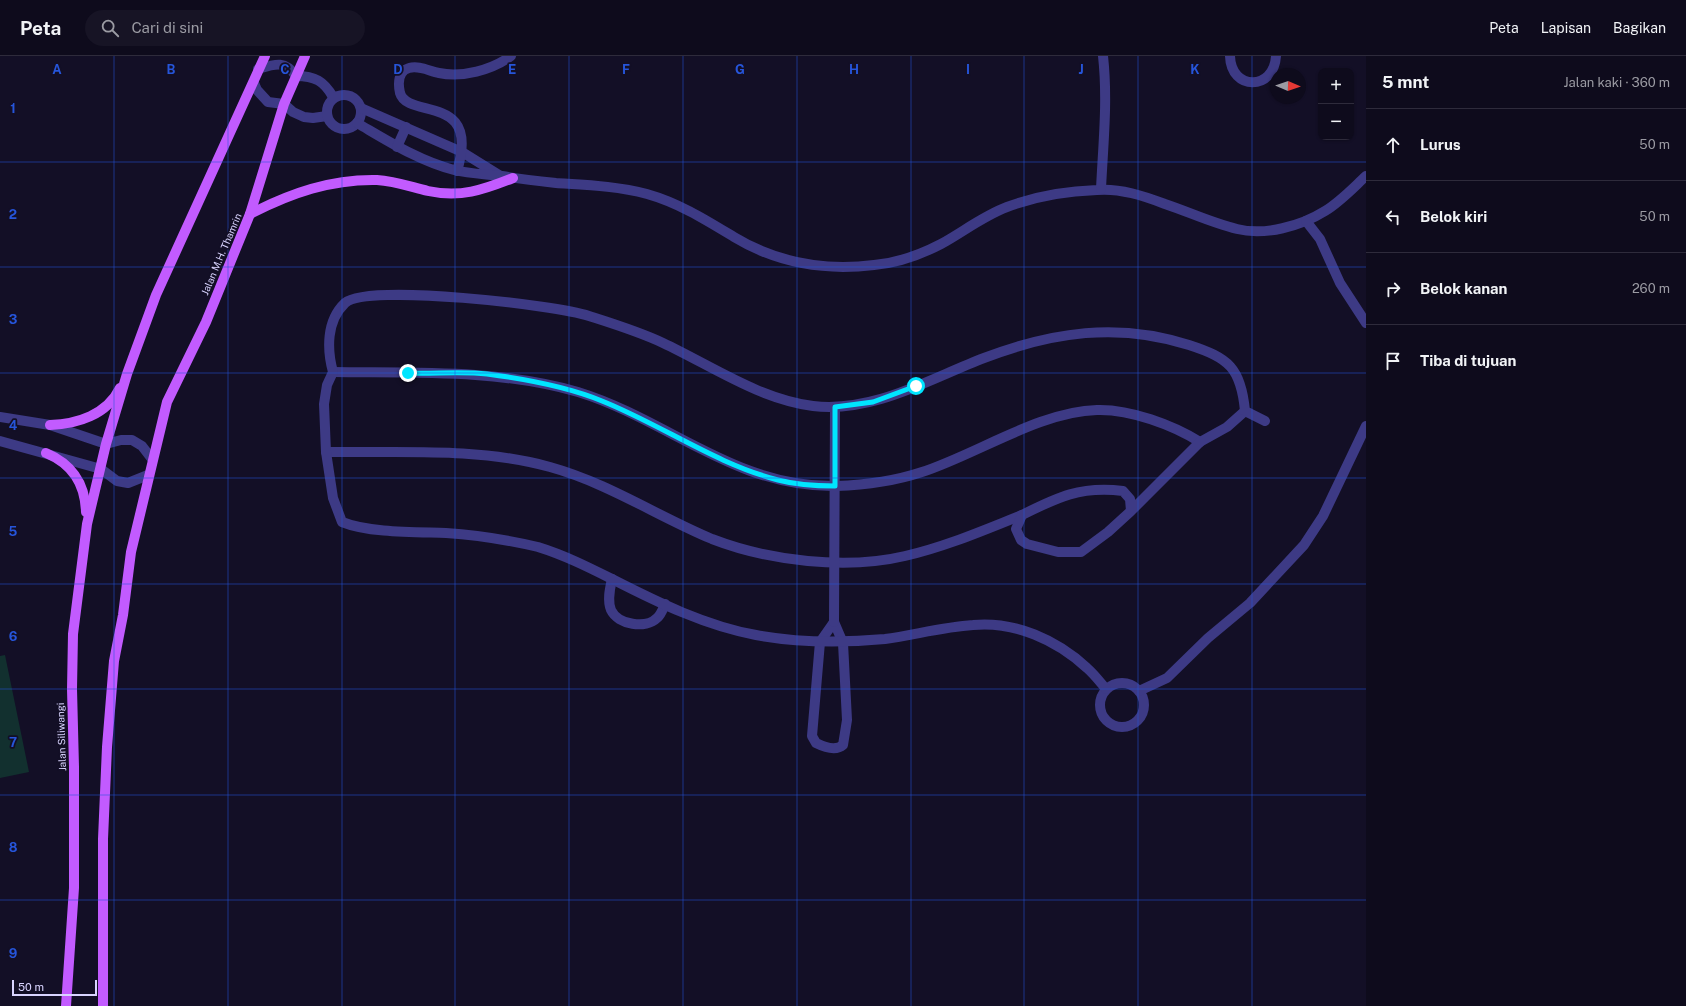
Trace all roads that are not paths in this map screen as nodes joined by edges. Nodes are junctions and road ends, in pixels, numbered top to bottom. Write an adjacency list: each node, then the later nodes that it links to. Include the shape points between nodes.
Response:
1 (265, 56): 7 (main road)
2 (305, 56): 8 (main road, Jalan M.H. Thamrin)
3 (511, 56): 17 (street, via 495,66 475,72 440,73 410,67 404,70 399,79 400,94 405,101 412,106 425,106 440,111 451,118 460,130)
4 (1103, 56): 22 (street, via 1106,112)
5 (1230, 56): 6 (street, via 1232,70 1241,80 1256,82 1269,76)
6 (1276, 56)
7 (258, 69): 8 (street, via 284,65); 9 (main road)
8 (296, 76): 10 (street, via 318,78 327,86); 11 (main road, Jalan M.H. Thamrin)
9 (254, 83): 11 (street, via 268,102); 27 (main road, via 156,295)
10 (333, 97): 12 (street, via 350,95); 13 (street, via 329,102)
11 (284, 104): 13 (street, via 304,117); 23 (main road, Jalan M.H. Thamrin)
12 (361, 108): 14 (street); 15 (street)
13 (327, 116): 14 (street, via 332,125 342,129 353,127)
14 (357, 123): 16 (street)
15 (406, 127): 16 (street); 17 (street)
16 (397, 147): 18 (street)
17 (462, 152): 18 (street); 19 (street)
18 (457, 171): 19 (street)
19 (500, 176): 21 (street)
20 (1366, 176): 24 (street, via 1326,210)
21 (513, 178): 22 (street, via 618,187 648,194 682,207 736,238 794,263 845,268 895,262 920,254 1006,207 1048,195); 23 (main road, via 473,193 451,194 378,180 324,184 293,194)
22 (1101, 189): 24 (street, via 1120,191 1157,201 1239,230 1259,231)
23 (250, 214): 39 (main road, Jalan M.H. Thamrin, via 206,322 167,402)
24 (1306, 221): 25 (street, via 1320,239 1340,284)
25 (1366, 323)
26 (333, 372): 28 (street, via 329,356 333,321 345,303 353,298 413,295 494,300 566,309 588,315 661,342 745,385 785,400); 37 (street, via 327,385 324,404); 42 (street, via 486,374 577,392 658,426 726,462 756,474 806,485)
27 (127, 374): 32 (main road, via 119,392 105,407 89,418 70,424); 36 (main road)
28 (835, 407): 29 (street, via 873,402 941,377 983,358 1052,336 1105,332 1164,338 1212,353 1237,372); 42 (street)
29 (1245, 410): 31 (street); 35 (street, via 1227,426)
30 (0, 417): 32 (street)
31 (1265, 421)
32 (50, 425): 36 (street)
33 (1366, 426): 53 (street, via 1323,516 1304,545 1250,603 1208,638 1167,678)
34 (0, 441): 38 (street)
35 (1200, 442): 42 (street, via 1172,426 1150,419 1121,412 1086,411 1047,420 923,472 895,479); 43 (street)
36 (106, 444): 39 (street, via 132,440 142,446); 40 (main road)
37 (326, 452): 46 (street, via 469,454 520,459 551,467 602,486 713,539 742,549 768,556); 47 (street, via 333,498 342,522 359,527 505,540 564,556)
38 (46, 453): 40 (street); 45 (main road, via 57,458 76,476 86,499)
39 (152, 459): 41 (main road)
40 (101, 469): 41 (street, via 117,481 128,483); 45 (main road, Jalan Siliwangi)
41 (148, 475): 55 (main road, via 131,552 114,661 106,747)
42 (835, 486): 46 (street)
43 (1131, 511): 44 (street, via 1130,499 1123,491 1082,491 1069,493); 44 (street, via 1087,548 1075,552 1058,552 1026,544 1016,529)
44 (1022, 516): 46 (street, via 905,556 882,560)
45 (86, 524): 54 (main road, Jalan Siliwangi, via 73,634 74,888)
46 (835, 562): 49 (street)
47 (612, 579): 48 (street); 48 (street, via 609,597 611,610 621,620 639,625 650,623 658,617)
48 (665, 604): 50 (street, via 726,628 792,640)
49 (834, 622): 50 (street); 51 (street)
50 (820, 642): 51 (street); 51 (street, via 812,736 814,742 833,748 842,746 846,734)
51 (843, 643): 52 (street, via 973,625 1018,628 1067,652 1088,668)
52 (1106, 689): 53 (street, via 1123,683); 53 (street, via 1100,700 1101,713 1109,722 1120,727 1132,724 1141,715 1143,703)
53 (1139, 691)
54 (66, 1006)
55 (103, 1006)

